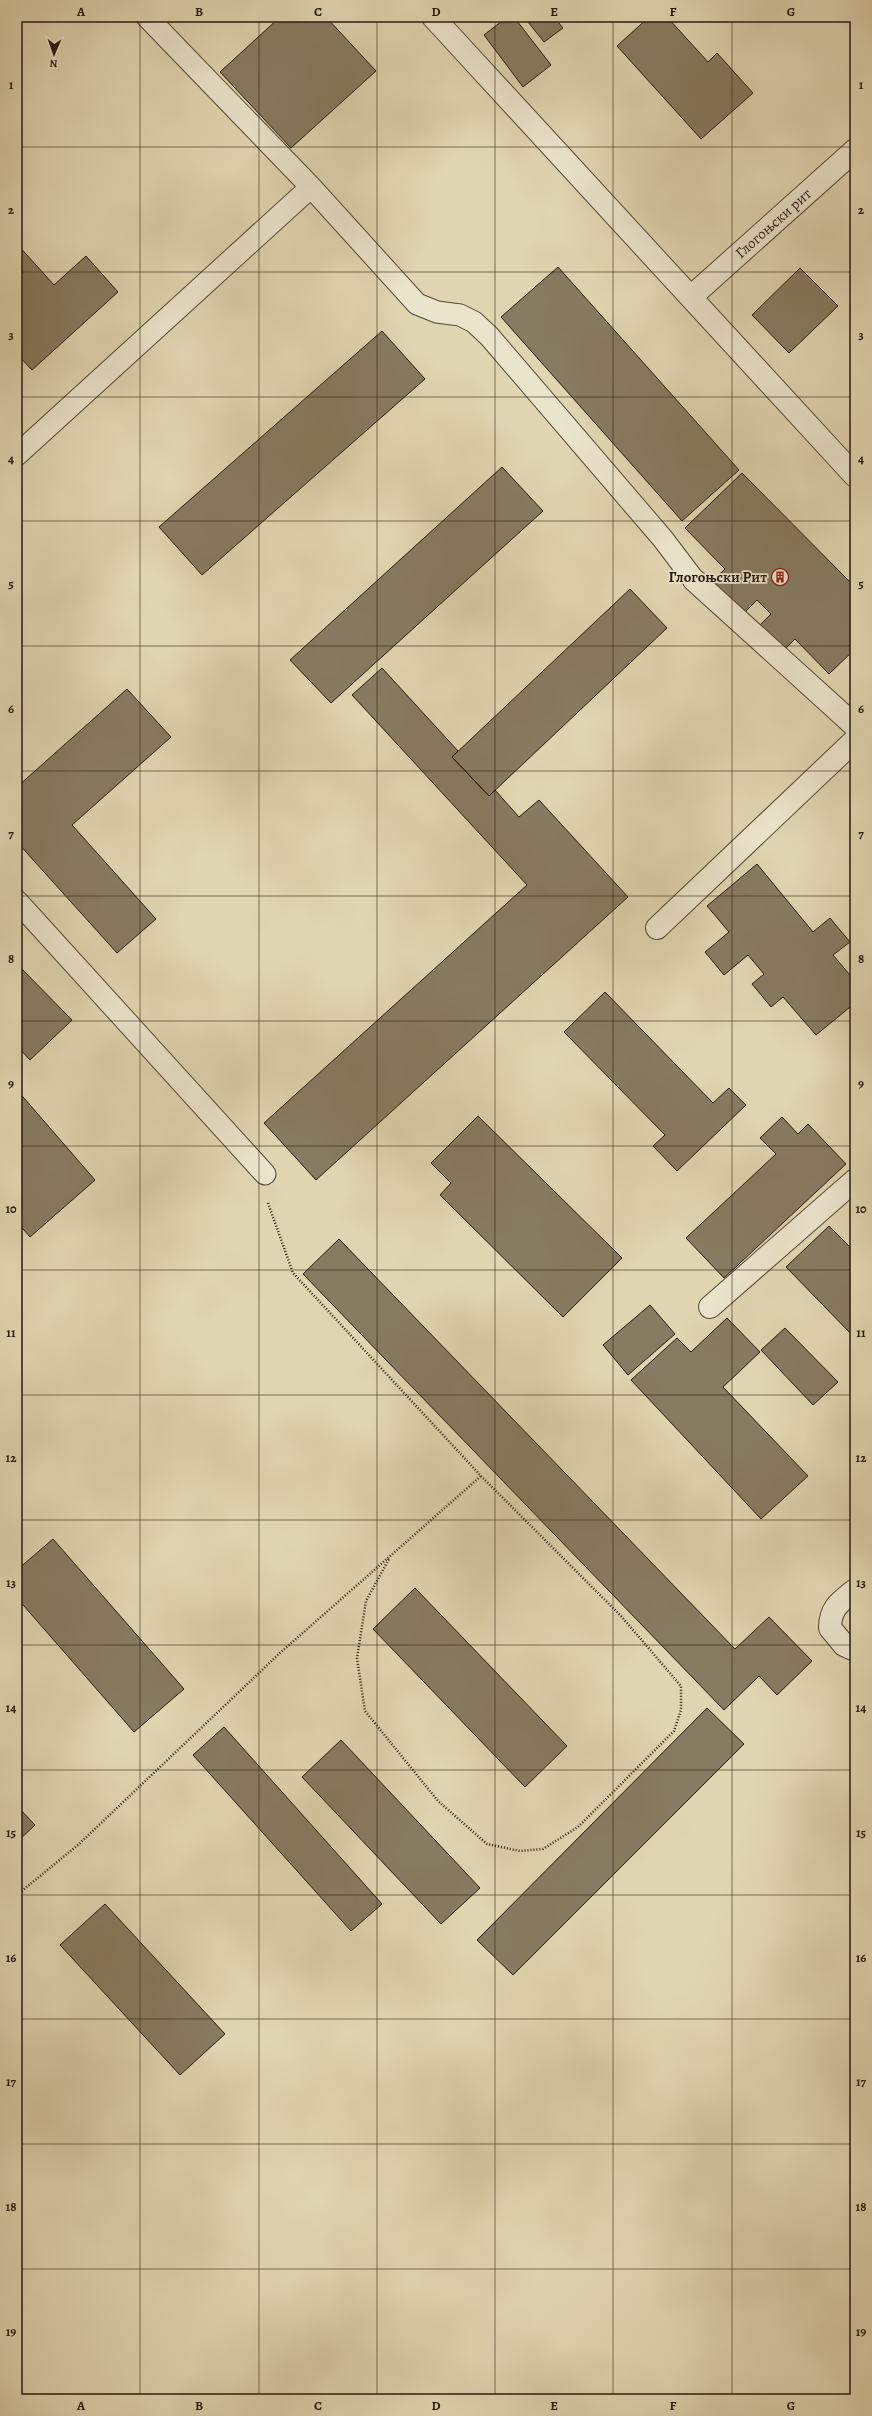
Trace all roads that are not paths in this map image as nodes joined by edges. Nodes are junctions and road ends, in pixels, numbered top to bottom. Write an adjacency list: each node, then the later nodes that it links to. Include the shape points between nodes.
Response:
1 (147, 17): 4 (lane)
2 (433, 17): 5 (street)
3 (855, 150): 5 (street, Глогоњски рит)
4 (311, 187): 6 (lane); 8 (lane, via 417,304 437,312 460,315 474,322 489,336 663,539)
5 (692, 296): 7 (street)
6 (17, 455)
7 (855, 476)
8 (694, 580): 9 (street)
9 (855, 726)
10 (855, 740): 12 (street)
11 (17, 901): 13 (lane)
12 (657, 928)
13 (265, 1174)
14 (855, 1180): 15 (street)
15 (710, 1307)
16 (855, 1590): 17 (street, via 841,1601 830,1615 830,1628 844,1645)
17 (855, 1650)

